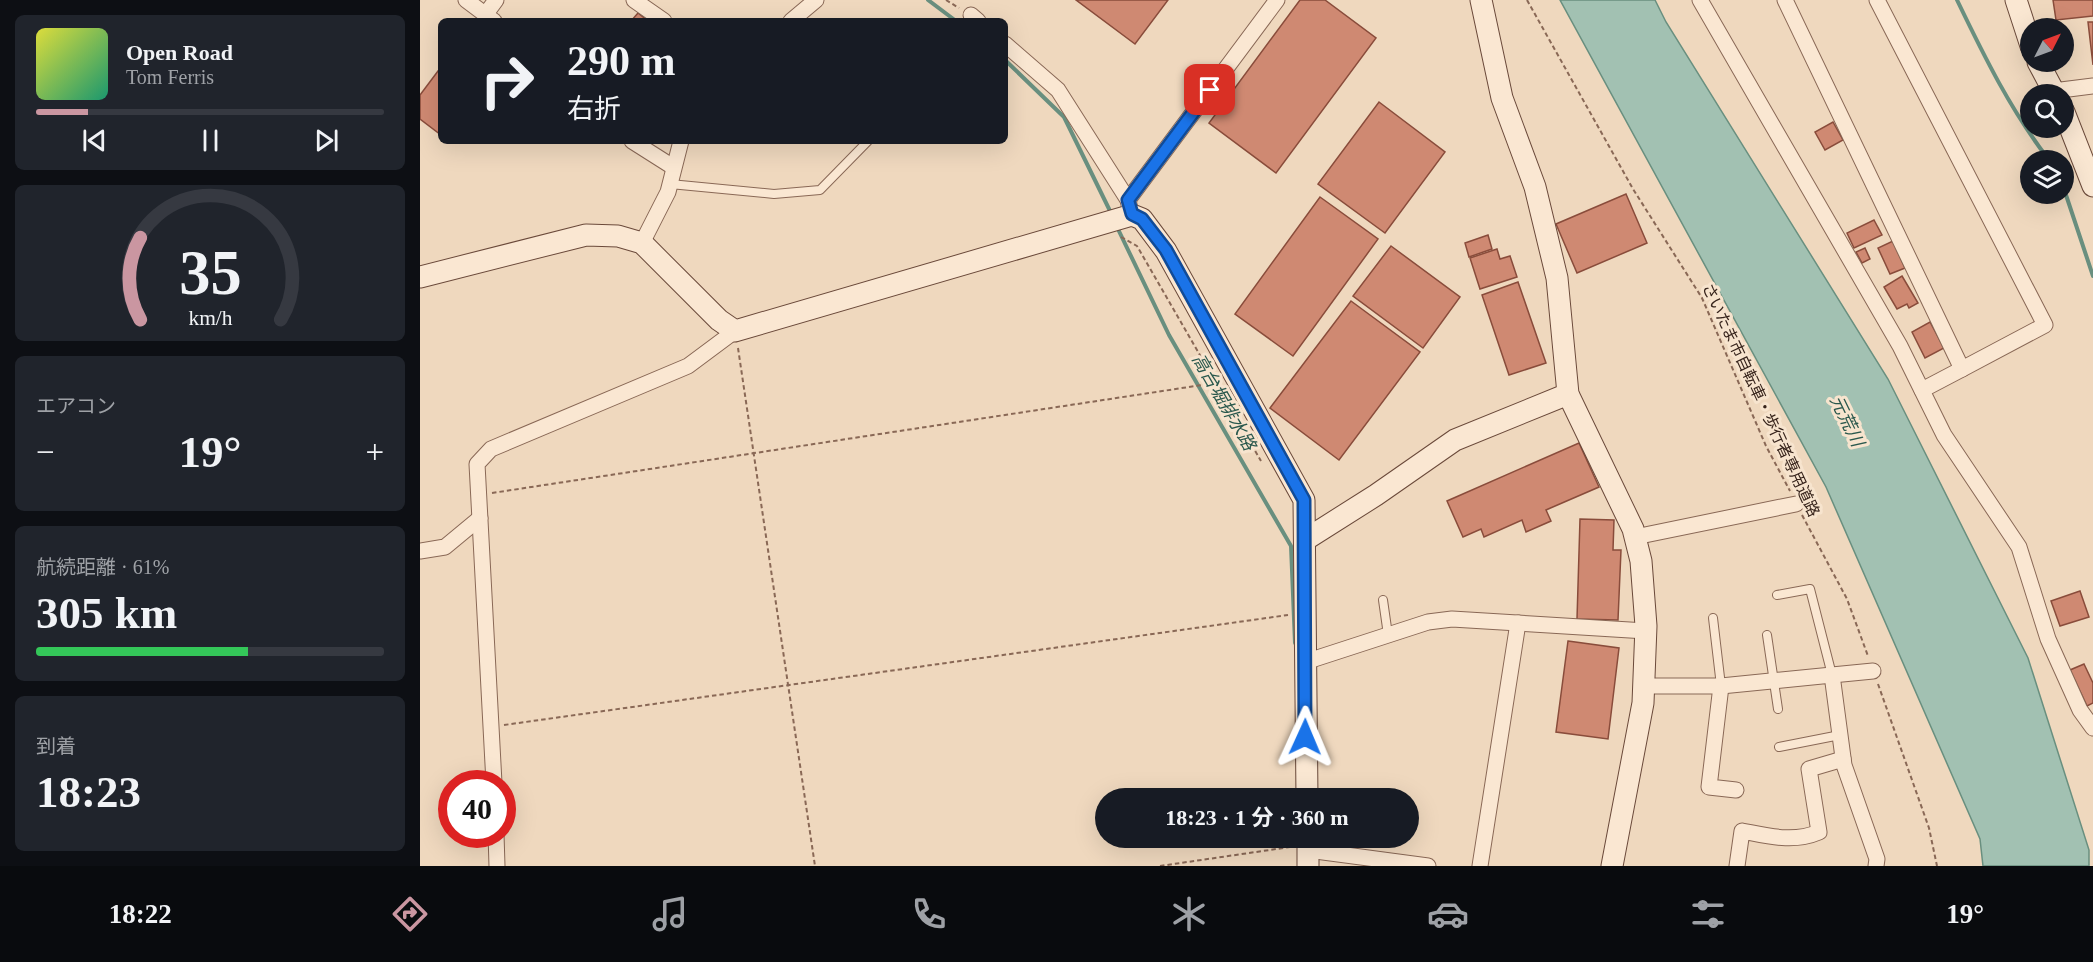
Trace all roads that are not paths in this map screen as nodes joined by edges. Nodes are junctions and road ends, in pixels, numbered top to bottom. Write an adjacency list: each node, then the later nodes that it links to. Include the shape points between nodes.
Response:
1 (466, 0): 11 (street)
2 (496, 0): 11 (street)
3 (634, 0): 12 (street)
4 (816, 0): 13 (street)
5 (1277, 0): 25 (street)
6 (1481, 0): 31 (street, via 1502,98 1535,187 1557,278)
7 (1785, 0): 29 (street)
8 (1877, 0): 29 (street, via 2045,326)
9 (2016, 0): 14 (street)
10 (1703, 1): 30 (street)
11 (490, 18)
12 (660, 18)
13 (795, 18)
14 (2022, 18)
15 (1008, 47): 25 (street, via 1058,90)
16 (2093, 86): 17 (street)
17 (2074, 89)
18 (2074, 138): 24 (street)
19 (637, 144): 22 (street)
20 (680, 144): 22 (street)
21 (865, 144): 23 (lane, via 820,190 774,194)
22 (673, 167): 23 (street)
23 (670, 184): 26 (street)
24 (2093, 186)
25 (1128, 210): 28 (street); 35 (street, via 1142,219 1166,250 1294,480 1304,500)
26 (642, 243): 27 (street, via 618,236 586,235); 28 (street, via 719,320)
27 (420, 277)
28 (735, 331): 33 (street, via 688,366 492,449 477,464)
29 (1962, 369): 30 (street)
30 (1922, 390): 51 (street, via 1944,435 2019,547 2048,639 2080,710)
31 (1568, 394): 34 (street); 35 (street, via 1455,440)
32 (1796, 504): 34 (street)
33 (480, 518): 36 (street, via 445,547); 55 (street)
34 (1635, 537): 41 (street, via 1641,561)
35 (1305, 540): 44 (street)
36 (420, 551)
37 (1777, 595): 46 (lane, via 1810,588)
38 (1383, 600): 42 (lane)
39 (1713, 618): 49 (lane)
40 (1518, 623): 41 (street); 42 (street, via 1452,619); 62 (street)
41 (1646, 631): 48 (street)
42 (1388, 635): 44 (street)
43 (1767, 635): 47 (lane)
44 (1305, 662): 56 (street)
45 (1873, 671): 46 (street)
46 (1832, 675): 47 (street); 52 (street)
47 (1774, 681): 49 (street); 50 (lane)
48 (1644, 686): 49 (street); 63 (street)
49 (1721, 686): 57 (street, via 1709,787)
50 (1778, 709)
51 (2093, 728)
52 (1840, 735): 53 (lane); 54 (street)
53 (1779, 747)
54 (1843, 759): 64 (street, via 1809,768 1819,832 1806,838 1786,839 1742,831); 65 (street, via 1877,859)
55 (494, 770)
56 (1307, 788)
57 (1736, 790)
58 (496, 848): 60 (street)
59 (1308, 849): 61 (street)
60 (497, 866)
61 (1428, 866)
62 (1480, 866)
63 (1612, 866)
64 (1737, 866)
65 (1876, 866)

